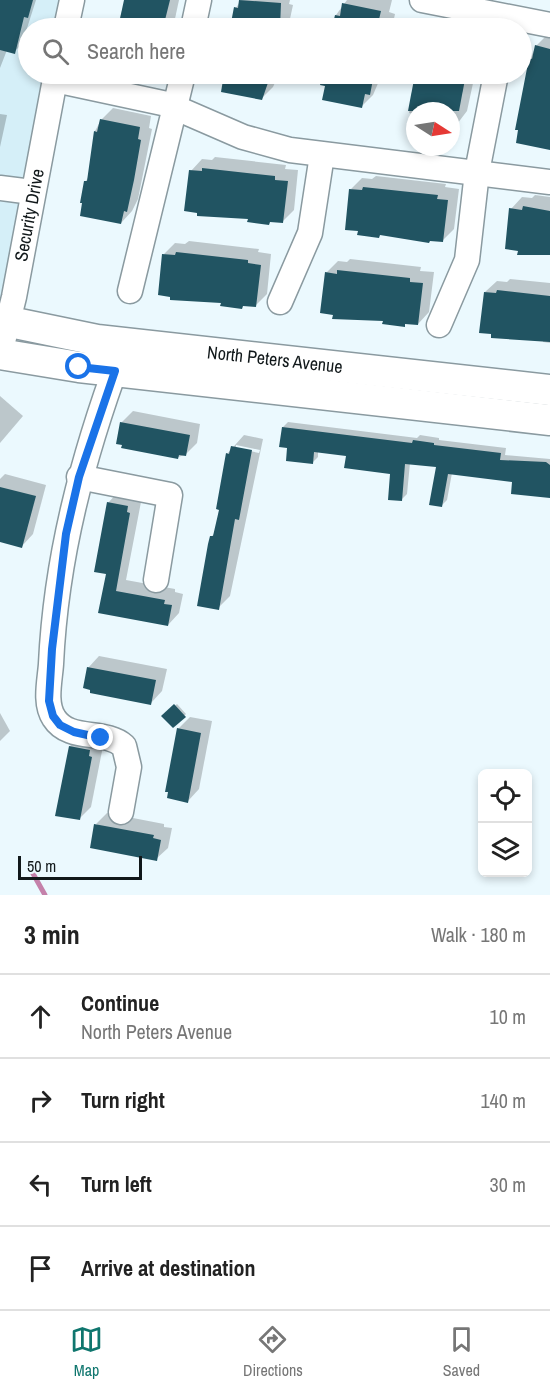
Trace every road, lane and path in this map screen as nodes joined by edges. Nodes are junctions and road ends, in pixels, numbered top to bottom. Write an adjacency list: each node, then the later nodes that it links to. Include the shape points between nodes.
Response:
1 (72, 0): 5 (street)
2 (199, 0): 6 (street)
3 (422, 0): 4 (street)
4 (503, 15)
5 (68, 18)
6 (195, 18)
7 (532, 21): 8 (street)
8 (550, 25)
9 (55, 84): 18 (street, Security Drive)
10 (85, 84): 13 (street)
11 (181, 84): 13 (street)
12 (494, 84): 15 (street)
13 (176, 109): 14 (street, via 258,142); 19 (street)
14 (322, 154): 15 (street); 20 (street, via 310,233)
15 (477, 172): 16 (street); 22 (street, via 467,260)
16 (550, 182)
17 (0, 188): 18 (street)
18 (32, 192): 21 (street, Security Drive, via 14,297)
19 (130, 291)
20 (280, 302)
21 (3, 321): 23 (main road, North Peters Avenue); 24 (street, Security Drive)
22 (439, 325)
23 (125, 343): 25 (street); 26 (main road, North Peters Avenue)
24 (0, 354): 25 (main road, North Peters Avenue)
25 (115, 371): 27 (main road, North Peters Avenue); 28 (street)
26 (550, 390)
27 (550, 420)
28 (79, 477): 29 (street, via 170,495); 30 (street, via 61,568 49,706 64,728 124,746 129,767)
29 (156, 580)
30 (121, 812)

